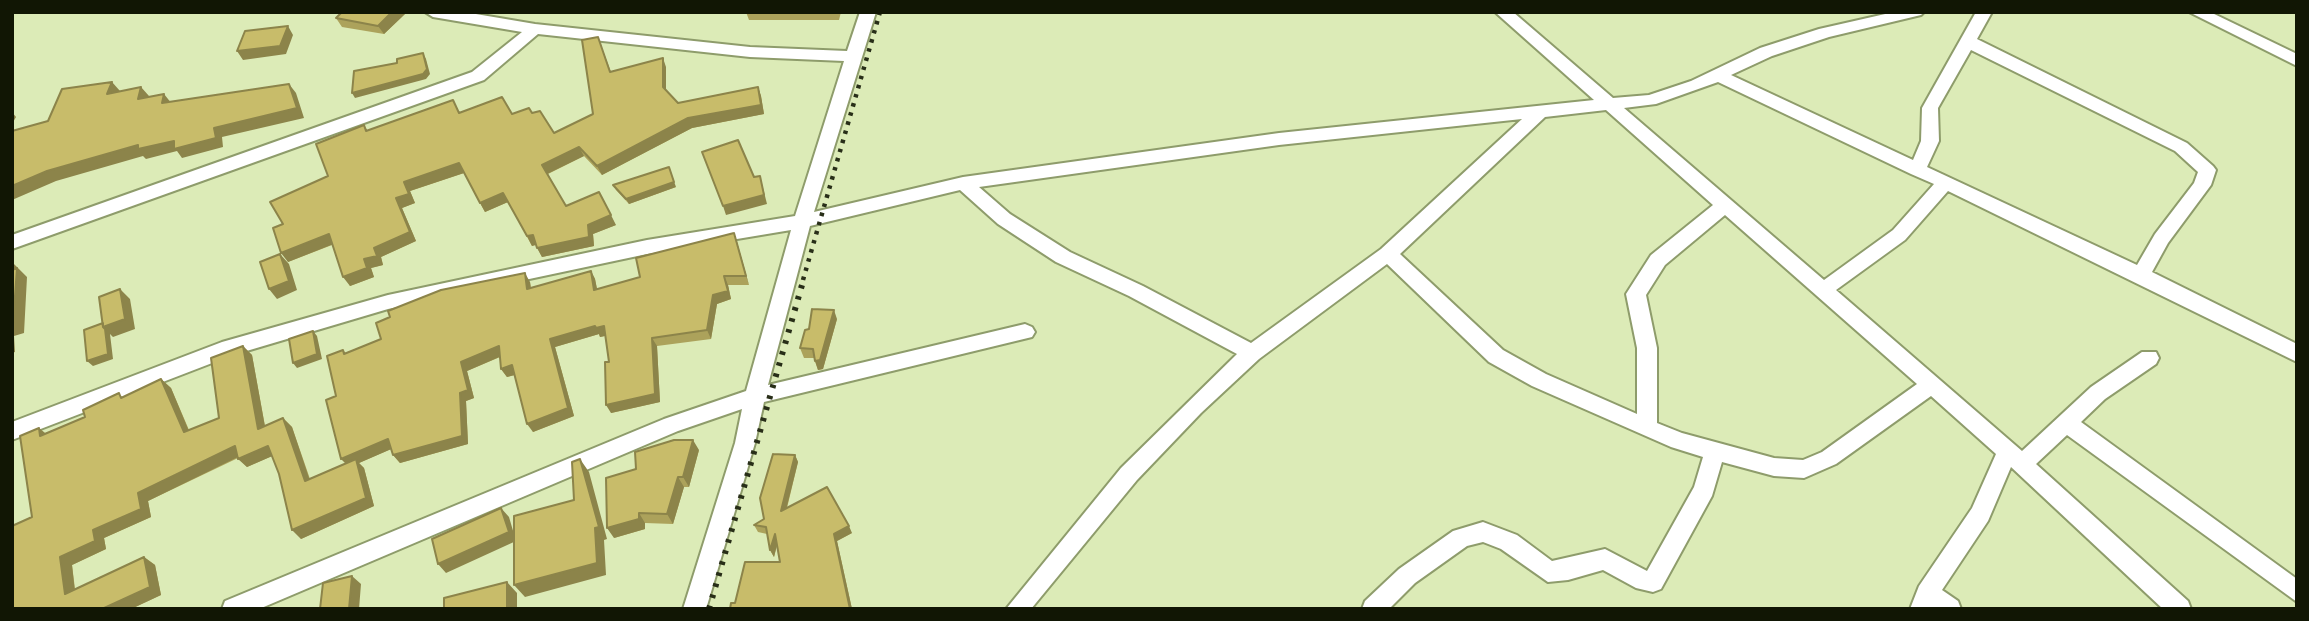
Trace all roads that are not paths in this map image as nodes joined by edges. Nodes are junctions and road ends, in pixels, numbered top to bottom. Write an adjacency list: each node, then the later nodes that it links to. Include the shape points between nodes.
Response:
1 (433, 12): 7 (street)
2 (868, 12): 9 (street)
3 (1503, 12): 12 (street)
4 (1916, 12): 11 (street, via 1825,33)
5 (1984, 12): 8 (street)
6 (2197, 12): 10 (street)
7 (535, 29): 9 (street, via 750,52); 19 (street, via 478,76)
8 (1969, 42): 14 (street, via 1930,108 1930,141); 21 (street, via 2181,147 2207,170 2202,185 2161,239)
9 (854, 56): 18 (street)
10 (2297, 61)
11 (1715, 74): 12 (street, via 1697,85 1650,100); 14 (street)
12 (1607, 105): 13 (street); 17 (street)
13 (1539, 113): 15 (street, via 1279,139); 20 (street)
14 (1917, 170): 16 (street)
15 (963, 183): 18 (street); 24 (street, via 1004,219 1063,257)
16 (1945, 183): 21 (street); 22 (street, via 1899,235)
17 (1724, 206): 22 (street); 30 (street, via 1658,260 1636,294 1647,348)
18 (804, 221): 28 (street); 31 (street, via 647,247 388,302 229,348)
19 (12, 242)
20 (1388, 254): 24 (street); 30 (street, via 1496,356 1539,380)
21 (2141, 276): 25 (street)
22 (1823, 290): 27 (street)
23 (1025, 332): 28 (street)
24 (1252, 353): 38 (street, via 1129,474)
25 (2297, 354)
26 (2149, 358): 29 (street, via 2098,393)
27 (1931, 385): 32 (street, via 1829,458 1804,469 1774,467); 33 (street)
28 (755, 396): 36 (street, via 671,425); 37 (street)
29 (2066, 423): 33 (street); 34 (street)
30 (1647, 426): 32 (street, via 1678,441)
31 (12, 431)
32 (1715, 450): 39 (street, via 1704,489 1653,582 1605,559 1548,572 1509,542 1483,532 1461,538 1407,576)
33 (2015, 457): 35 (street); 41 (street)
34 (2297, 592)
35 (1924, 601): 40 (street)
36 (233, 609)
37 (694, 609)
38 (1017, 609)
39 (1373, 609)
40 (1950, 609)
41 (2180, 609)

